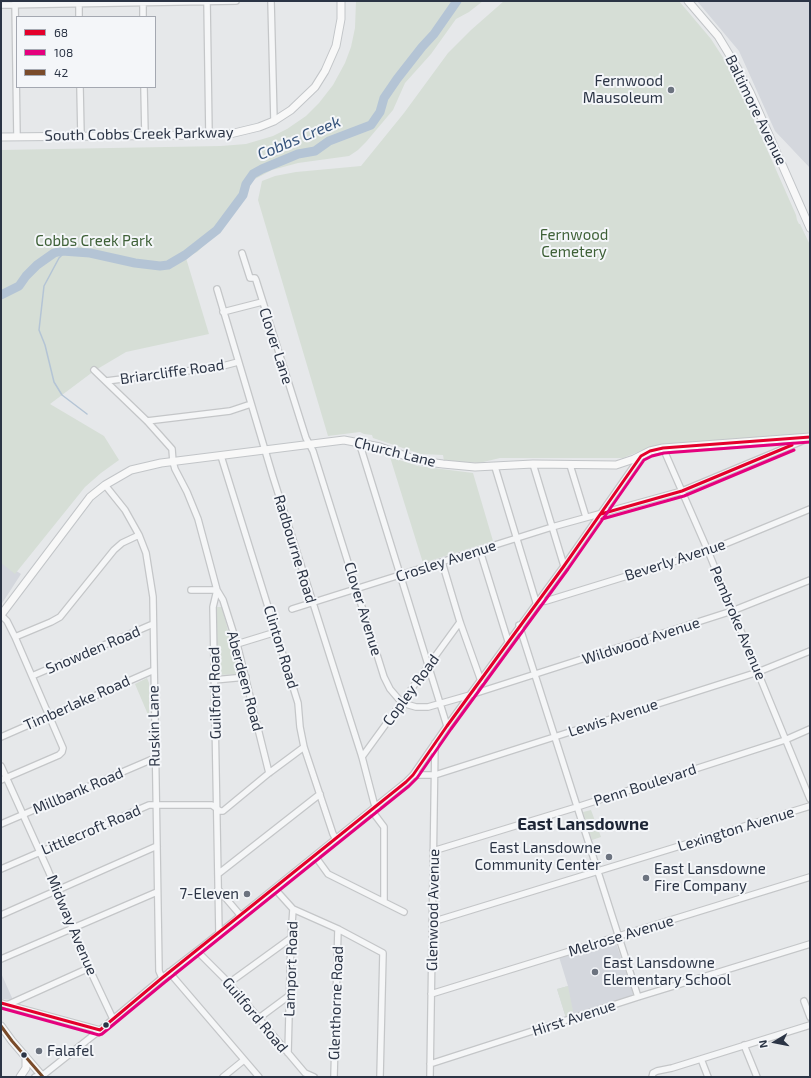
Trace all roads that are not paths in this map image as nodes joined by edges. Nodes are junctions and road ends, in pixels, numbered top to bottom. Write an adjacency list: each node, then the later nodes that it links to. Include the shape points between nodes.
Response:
1 (207, 1): 2 (street); 7 (street); 18 (street)
2 (236, 1)
3 (271, 1): 16 (street)
4 (341, 1): 16 (main road, South Cobbs Creek Parkway, via 336,46 325,71 305,98)
5 (688, 1): 22 (main road, Baltimore Avenue, via 718,36 738,69)
6 (79, 2): 7 (street); 8 (street); 10 (street)
7 (143, 2): 11 (street)
8 (15, 3): 9 (street); 12 (street)
9 (1, 5)
10 (79, 16)
11 (143, 16)
12 (16, 70)
13 (16, 88): 21 (street)
14 (80, 88): 19 (street)
15 (144, 88): 17 (street)
16 (274, 121): 18 (main road, South Cobbs Creek Parkway, via 242,132)
17 (145, 135): 18 (main road, South Cobbs Creek Parkway); 19 (main road, South Cobbs Creek Parkway)
18 (209, 135)
19 (81, 136): 21 (main road, South Cobbs Creek Parkway)
20 (1, 137): 21 (main road, South Cobbs Creek Parkway)
21 (17, 137)
22 (810, 228)
23 (242, 253): 25 (street, Clover Lane, via 250,278 256,280)
24 (217, 289): 26 (street, Radbourne Road)
25 (262, 302): 26 (street); 34 (street, Clover Lane)
26 (223, 312): 27 (street, Radbourne Road)
27 (238, 362): 29 (street, Briarcliffe Road, via 218,367); 30 (street, Radbourne Road)
28 (94, 370): 29 (street, Guilford Road)
29 (106, 381): 31 (street, Guilford Road)
30 (251, 404): 31 (street, via 230,411); 36 (street, Radbourne Road)
31 (147, 422): 39 (street, Guilford Road, via 172,448)
32 (810, 438): 35 (main road, Church Lane); 44 (street, Crosley Avenue)
33 (359, 442): 34 (main road, Church Lane, via 344,440); 42 (main road, Church Lane, via 420,461); 55 (street)
34 (310, 444): 36 (main road, Church Lane); 57 (street, Clover Avenue)
35 (663, 448): 38 (main road, Church Lane); 44 (street, Pembroke Avenue)
36 (265, 450): 37 (main road, Church Lane); 61 (street, Radbourne Road)
37 (221, 456): 39 (main road, Church Lane); 68 (street, Clinton Road)
38 (641, 456): 41 (main road, Church Lane, via 616,464); 46 (street)
39 (172, 462): 43 (main road, Church Lane, via 132,470); 59 (street, Guilford Road, via 198,519)
40 (532, 464): 41 (main road, Church Lane); 42 (main road, Church Lane); 48 (street)
41 (570, 464): 47 (street)
42 (495, 467): 50 (street)
43 (105, 485): 49 (street, Ruskin Lane, via 125,510); 64 (main road, Church Lane, via 90,497)
44 (682, 490): 46 (street, Crosley Avenue); 52 (street, Pembroke Avenue)
45 (810, 509): 52 (street, Beverly Avenue)
46 (601, 514): 47 (street, Crosley Avenue); 54 (street)
47 (586, 517): 48 (street, Crosley Avenue)
48 (552, 527): 50 (street, Crosley Avenue); 54 (street)
49 (139, 535): 66 (street, Ruskin Lane, via 150,575); 69 (street, via 114,550 60,617)
50 (517, 538): 51 (street, Crosley Avenue); 60 (street)
51 (480, 551): 53 (street, Crosley Avenue); 70 (street)
52 (708, 551): 60 (street, Beverly Avenue); 63 (street, Pembroke Avenue)
53 (442, 562): 55 (street, Crosley Avenue); 65 (street)
54 (564, 566): 60 (street)
55 (400, 576): 57 (street, Crosley Avenue); 73 (street)
56 (810, 580): 63 (street, Wildwood Avenue)
57 (356, 589): 61 (street, Crosley Avenue); 82 (street, Clover Avenue, via 387,685)
58 (191, 590): 59 (street)
59 (217, 590): 71 (street, Aberdeen Road, via 223,600); 79 (street, Guilford Road, via 213,607)
60 (536, 602): 67 (street)
61 (312, 603): 62 (street, Crosley Avenue); 92 (street, Radbourne Road)
62 (292, 609)
63 (732, 611): 75 (street, Pembroke Avenue); 76 (street, Wildwood Avenue)
64 (1, 615): 69 (street)
65 (460, 622): 73 (street, Copley Road); 80 (street)
66 (153, 624): 74 (street, Ruskin Lane); 77 (street, Snowden Road)
67 (520, 625): 70 (street); 76 (street)
68 (276, 632): 71 (street); 91 (street, Clinton Road, via 298,703)
69 (15, 636): 77 (street)
70 (508, 641): 80 (street)
71 (237, 644): 78 (street, Aberdeen Road)
72 (810, 651): 75 (street, Lewis Avenue)
73 (428, 666): 82 (street, Copley Road); 83 (street)
74 (154, 670): 84 (street, Timberlake Road); 93 (street, Ruskin Lane)
75 (758, 672): 88 (street, Lewis Avenue); 89 (street, Pembroke Avenue)
76 (535, 675): 81 (street, Wildwood Avenue); 88 (street)
77 (32, 676): 84 (street)
78 (246, 677): 79 (street); 95 (street, Aberdeen Road)
79 (214, 680): 105 (street, Guilford Road)
80 (480, 680): 81 (street)
81 (470, 695): 83 (street); 85 (street)
82 (402, 703): 83 (street, via 421,707); 92 (street, Copley Road)
83 (441, 704): 85 (street)
84 (50, 715): 87 (street, Timberlake Road); 98 (street, via 63,748 62,752)
85 (447, 726): 90 (street)
86 (810, 729): 89 (street, Penn Boulevard)
87 (1, 737)
88 (555, 737): 97 (street, Lewis Avenue); 104 (street)
89 (785, 740): 100 (street, Pembroke Avenue); 104 (street, Penn Boulevard)
90 (435, 743): 96 (street); 97 (street, Glenwood Avenue)
91 (304, 747): 95 (street); 99 (street, Clinton Road)
92 (362, 757): 103 (street, Radbourne Road)
93 (155, 758): 101 (street, Ruskin Lane); 107 (street, Millbank Road)
94 (1, 766): 98 (street, Midway Avenue)
95 (269, 773): 105 (street, via 223,810)
96 (413, 775): 97 (street, Lewis Avenue); 103 (street)
97 (435, 775): 111 (street, Glenwood Avenue)
98 (4, 779): 107 (street, Midway Avenue)
99 (320, 794): 109 (street, Clinton Road, via 332,834); 116 (street)
100 (810, 800)
101 (156, 806): 105 (street, Littlecroft Road, via 212,806); 110 (street, Ruskin Lane); 112 (street, Littlecroft Road, via 149,806)
102 (810, 806): 115 (street, Lexington Avenue)
103 (377, 807): 106 (street)
104 (577, 807): 111 (street, Penn Boulevard); 115 (street)
105 (217, 810): 116 (street, Guilford Road)
106 (372, 811): 109 (street); 122 (street, via 384,827)
107 (23, 814): 108 (street, Millbank Road); 112 (street, Midway Avenue)
108 (1, 824)
109 (336, 839): 113 (street)
110 (157, 846): 120 (street); 121 (street, Ruskin Lane)
111 (433, 851): 127 (street, Glenwood Avenue)
112 (40, 852): 114 (street, Littlecroft Road); 120 (street, Midway Avenue)
113 (315, 856): 119 (street); 122 (street, via 328,874)
114 (1, 869)
115 (598, 872): 127 (street, Lexington Avenue); 131 (street)
116 (218, 874): 118 (street, Guilford Road)
117 (810, 877): 131 (street, Melrose Avenue)
118 (218, 889): 126 (street); 130 (street, Guilford Road)
119 (275, 889): 123 (street); 126 (street)
120 (57, 890): 125 (street); 128 (street, Midway Avenue)
121 (157, 892): 128 (street); 138 (street, Ruskin Lane, via 159,971)
122 (384, 901): 124 (street)
123 (293, 909): 129 (street); 132 (street, Lamport Road)
124 (404, 912)
125 (1, 915)
126 (241, 916): 130 (street)
127 (432, 922): 140 (street, Glenwood Avenue)
128 (71, 928): 135 (street); 136 (street, Midway Avenue)
129 (338, 929): 163 (street, Glenthorne Road); 164 (street, via 383,953)
130 (219, 934): 134 (street)
131 (619, 937): 140 (street, Melrose Avenue); 142 (street)
132 (291, 938): 139 (street); 141 (street, Lamport Road)
133 (810, 944): 142 (street, Hirst Avenue)
134 (197, 951): 137 (street); 139 (street, Guilford Road)
135 (1, 959)
136 (89, 968): 144 (street); 147 (street, Midway Avenue)
137 (170, 972): 138 (street); 155 (street)
138 (162, 978): 147 (street)
139 (229, 983): 146 (street, Guilford Road)
140 (431, 994): 156 (street, Glenwood Avenue)
141 (290, 995): 146 (street); 152 (street, Lamport Road)
142 (638, 997): 156 (street, Hirst Avenue)
143 (804, 1001): 145 (street)
144 (4, 1004): 150 (street)
145 (810, 1017)
146 (259, 1018): 152 (street, Guilford Road)
147 (113, 1019): 150 (street)
148 (810, 1025): 151 (street)
149 (1, 1026): 153 (main road)
150 (100, 1030): 159 (street)
151 (744, 1045): 154 (street); 167 (street)
152 (288, 1053): 162 (street, Guilford Road, via 305,1073)
153 (26, 1057): 158 (main road, via 26,1068); 159 (main road)
154 (701, 1059): 157 (street, via 657,1071); 166 (street)
155 (244, 1060): 160 (street); 161 (street)
156 (430, 1064): 165 (street, Glenwood Avenue)
157 (652, 1076)
158 (20, 1077)
159 (40, 1077)
160 (223, 1077)
161 (259, 1077)
162 (314, 1077)
163 (334, 1077)
164 (380, 1077)
165 (430, 1077)
166 (708, 1077)
167 (757, 1077)

